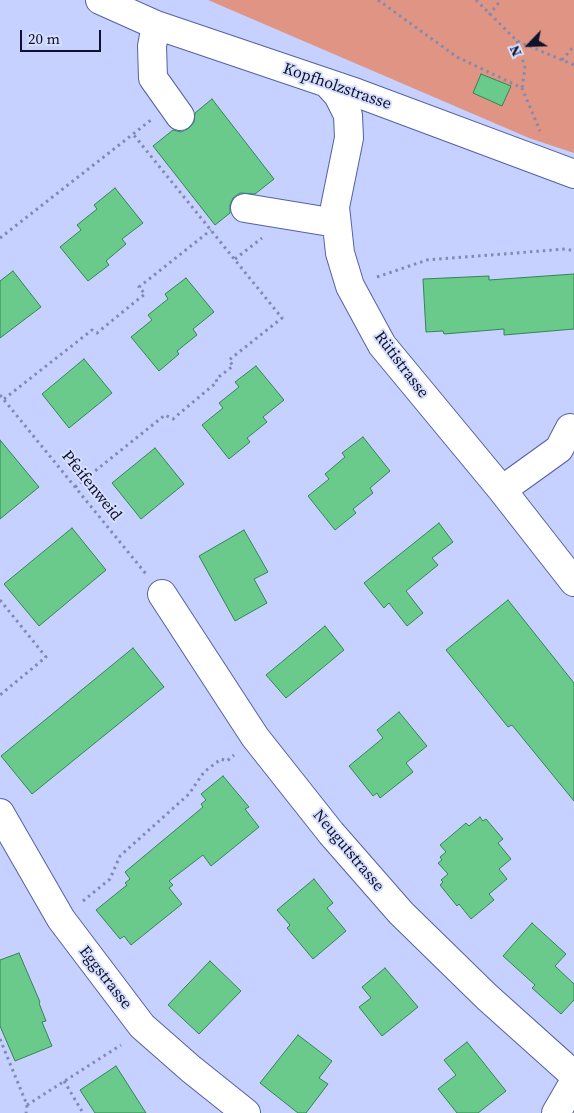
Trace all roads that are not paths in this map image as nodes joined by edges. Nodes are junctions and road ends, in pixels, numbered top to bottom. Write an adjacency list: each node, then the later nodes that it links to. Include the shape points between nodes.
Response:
1 (100, 0): 2 (street, Kopfholzstrasse)
2 (156, 25): 3 (street, Kopfholzstrasse); 4 (street, via 152,46 153,78)
3 (327, 83): 5 (street, Kopfholzstrasse); 7 (street, Rütistrasse, via 338,95 348,115 349,138 337,194)
4 (176, 110)
5 (574, 174)
6 (244, 208): 7 (street)
7 (336, 222): 9 (street, Rütistrasse, via 340,253 350,286 382,345)
8 (570, 428): 9 (street, via 559,449)
9 (502, 490): 10 (street, Rütistrasse)
10 (574, 582)
11 (162, 594): 13 (street, Neugutstrasse, via 254,736 331,833 401,913 487,997)
12 (0, 813): 15 (street, Eggstrasse, via 61,919 142,1026)
13 (574, 1075)
14 (574, 1082): 16 (street)
15 (246, 1113)
16 (556, 1113)

